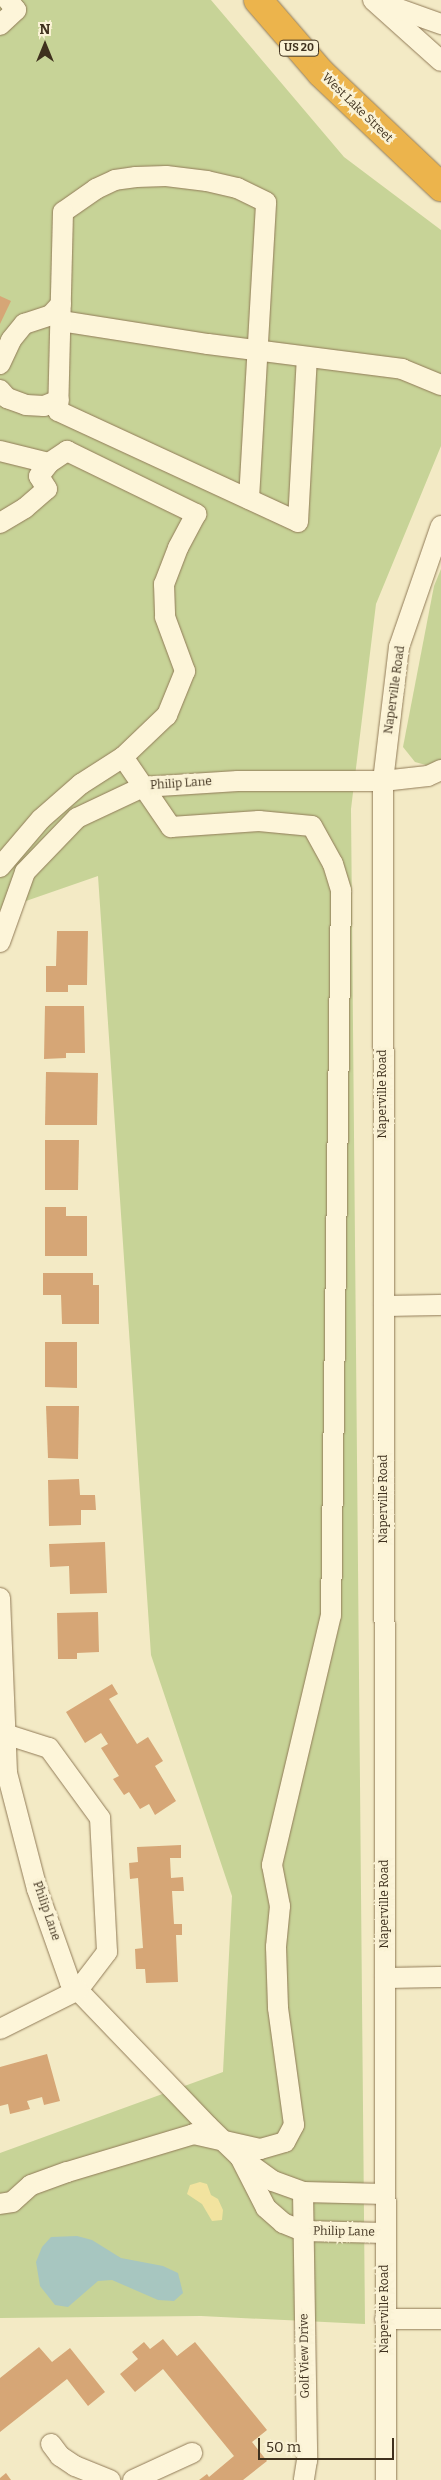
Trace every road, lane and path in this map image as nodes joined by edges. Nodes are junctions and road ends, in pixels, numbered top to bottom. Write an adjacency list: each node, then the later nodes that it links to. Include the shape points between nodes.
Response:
1 (8, 0): 4 (street, via 16,10)
2 (258, 0): 7 (highway, West Lake Street / US 20, via 321,73)
3 (374, 0): 5 (street); 6 (street)
4 (0, 24)
5 (441, 24)
6 (441, 61)
7 (441, 188)
8 (61, 313): 9 (street); 9 (street, via 63,212 77,200 115,180 136,177 182,177 219,183 253,194 266,202); 11 (street, via 24,324 11,340); 14 (street)
9 (257, 351): 10 (street); 17 (street)
10 (307, 357): 12 (street, via 402,369); 17 (street, via 298,522)
11 (0, 364)
12 (441, 385)
13 (0, 390): 14 (street, via 7,398 26,405 44,406)
14 (59, 400): 17 (street, via 58,411)
15 (0, 451): 16 (street)
16 (49, 463): 18 (street, via 39,476 47,489); 20 (street, via 67,451 196,514 164,584 165,617 186,671 167,715)
17 (249, 499)
18 (0, 523)
19 (441, 526): 22 (street, Naperville Road, via 400,647)
20 (123, 757): 23 (street); 24 (street, via 81,784 41,819)
21 (441, 770): 22 (street, Philip Lane, via 428,776)
22 (382, 781): 23 (street, Philip Lane, via 238,781); 27 (street, Naperville Road)
23 (143, 787): 25 (street, Philip Lane, via 76,818 25,872); 34 (street, via 171,827 259,821 312,826 333,864 341,891 331,1615 272,1865 280,1906 276,1947 278,2008 294,2125 285,2142 260,2149)
24 (0, 867)
25 (0, 942)
26 (441, 1305): 27 (street)
27 (384, 1306): 31 (street, Naperville Road)
28 (0, 1598): 29 (street, Philip Lane)
29 (3, 1736): 32 (street, Philip Lane, via 7,1773 37,1889 70,1982); 32 (street, via 49,1748 100,1818 108,1952)
30 (441, 1977): 31 (street)
31 (385, 1978): 37 (street, Naperville Road)
32 (78, 1990): 33 (street); 34 (street, Philip Lane)
33 (0, 2029)
34 (223, 2141): 35 (street, Philip Lane); 38 (street, via 194,2134 67,2172 31,2185 12,2202)
35 (240, 2157): 36 (street, Philip Lane, via 273,2181); 39 (street, Philip Lane, via 266,2208 283,2223)
36 (303, 2192): 37 (street, Philip Lane); 39 (street, Philip Lane)
37 (385, 2194): 40 (street, Naperville Road)
38 (0, 2204)
39 (303, 2231): 40 (street, Philip Lane); 47 (street, Golf View Drive, via 307,2460)
40 (385, 2233): 41 (street, Naperville Road)
41 (385, 2319): 42 (street); 48 (street, Naperville Road)
42 (441, 2319)
43 (52, 2444): 45 (street, via 60,2456 75,2466)
44 (192, 2453): 46 (street)
45 (110, 2480)
46 (133, 2480)
47 (304, 2480)
48 (386, 2480)

